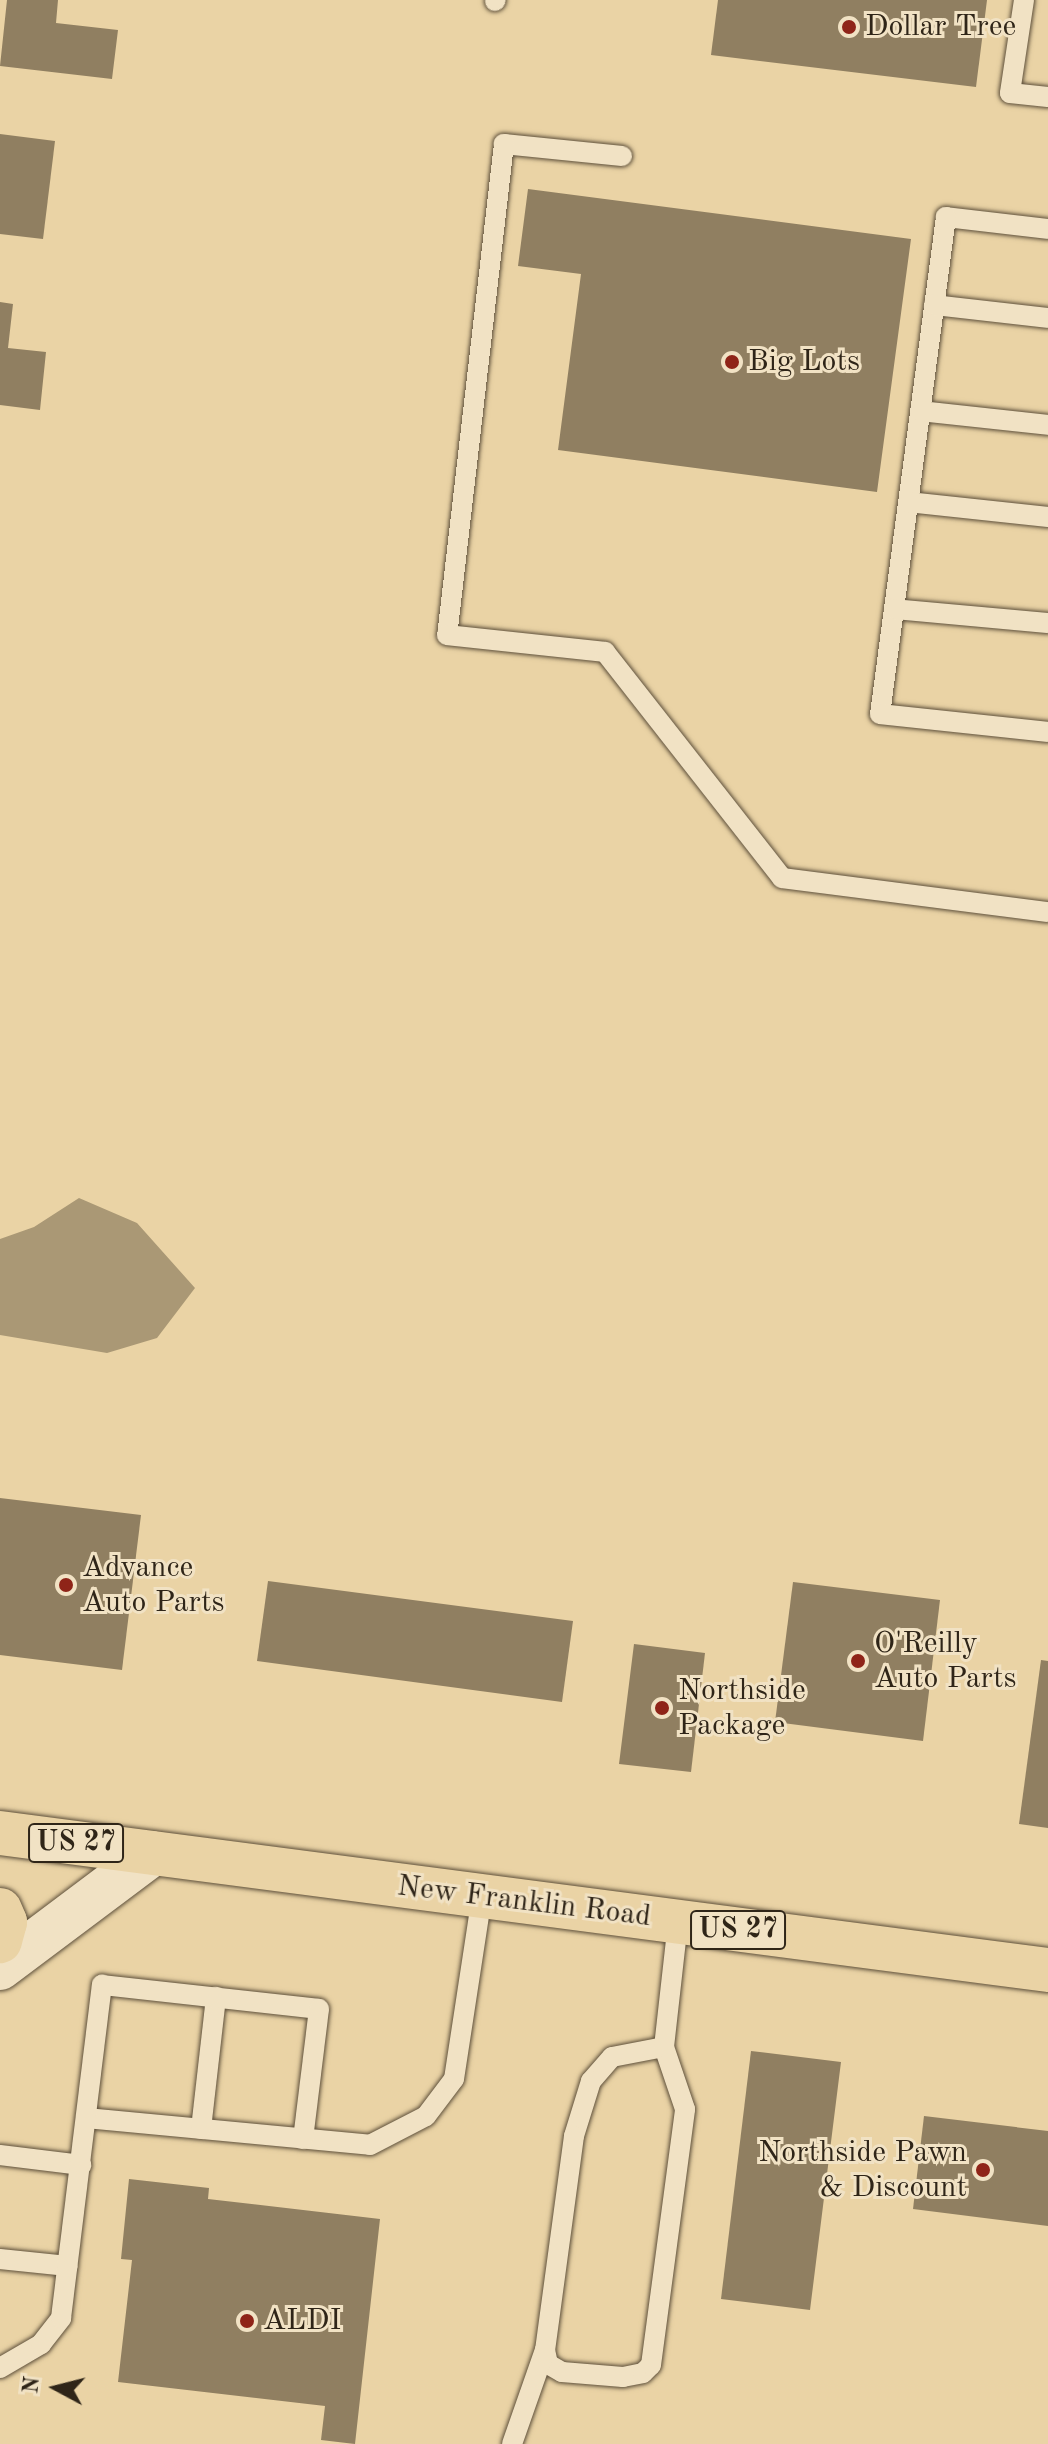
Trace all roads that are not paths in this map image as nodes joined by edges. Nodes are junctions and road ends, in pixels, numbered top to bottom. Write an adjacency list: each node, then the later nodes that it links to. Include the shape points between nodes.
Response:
1 (1024, 0): 2 (lane, via 1010,93)
2 (1048, 97)
3 (622, 156): 14 (lane, via 504,144 447,635 605,652 782,878)
4 (1048, 229): 5 (lane, via 946,217)
5 (934, 305): 6 (lane); 7 (lane)
6 (1048, 318)
7 (920, 411): 8 (lane); 9 (lane)
8 (1048, 425)
9 (908, 502): 10 (lane); 11 (lane)
10 (1048, 517)
11 (894, 609): 12 (lane); 13 (lane, via 880,714)
12 (1048, 623)
13 (1048, 732)
14 (1048, 912)
15 (0, 1833): 16 (highway, New Franklin Road / US 27)
16 (153, 1853): 17 (highway, New Franklin Road / US 27); 21 (street)
17 (482, 1896): 19 (highway, New Franklin Road / US 27); 27 (lane, via 454,2079 426,2116 370,2145)
18 (0, 1910): 20 (highway, via 5,1922)
19 (678, 1922): 22 (highway, New Franklin Road / US 27); 24 (lane)
20 (0, 1941)
21 (0, 1968)
22 (1048, 1970)
23 (216, 1997): 25 (lane, via 102,1985); 26 (lane); 27 (lane, via 319,2009)
24 (664, 2047): 32 (lane, via 612,2057 591,2081 574,2136); 32 (lane, via 685,2109 651,2365 643,2373 623,2377 562,2372 548,2364)
25 (86, 2118): 26 (lane); 29 (lane)
26 (201, 2129): 27 (lane)
27 (303, 2139)
28 (0, 2155): 29 (lane)
29 (81, 2165): 31 (lane)
30 (0, 2259): 31 (lane)
31 (68, 2266): 33 (lane, via 61,2318 41,2344)
32 (545, 2350): 34 (lane)
33 (0, 2368)
34 (512, 2444)

